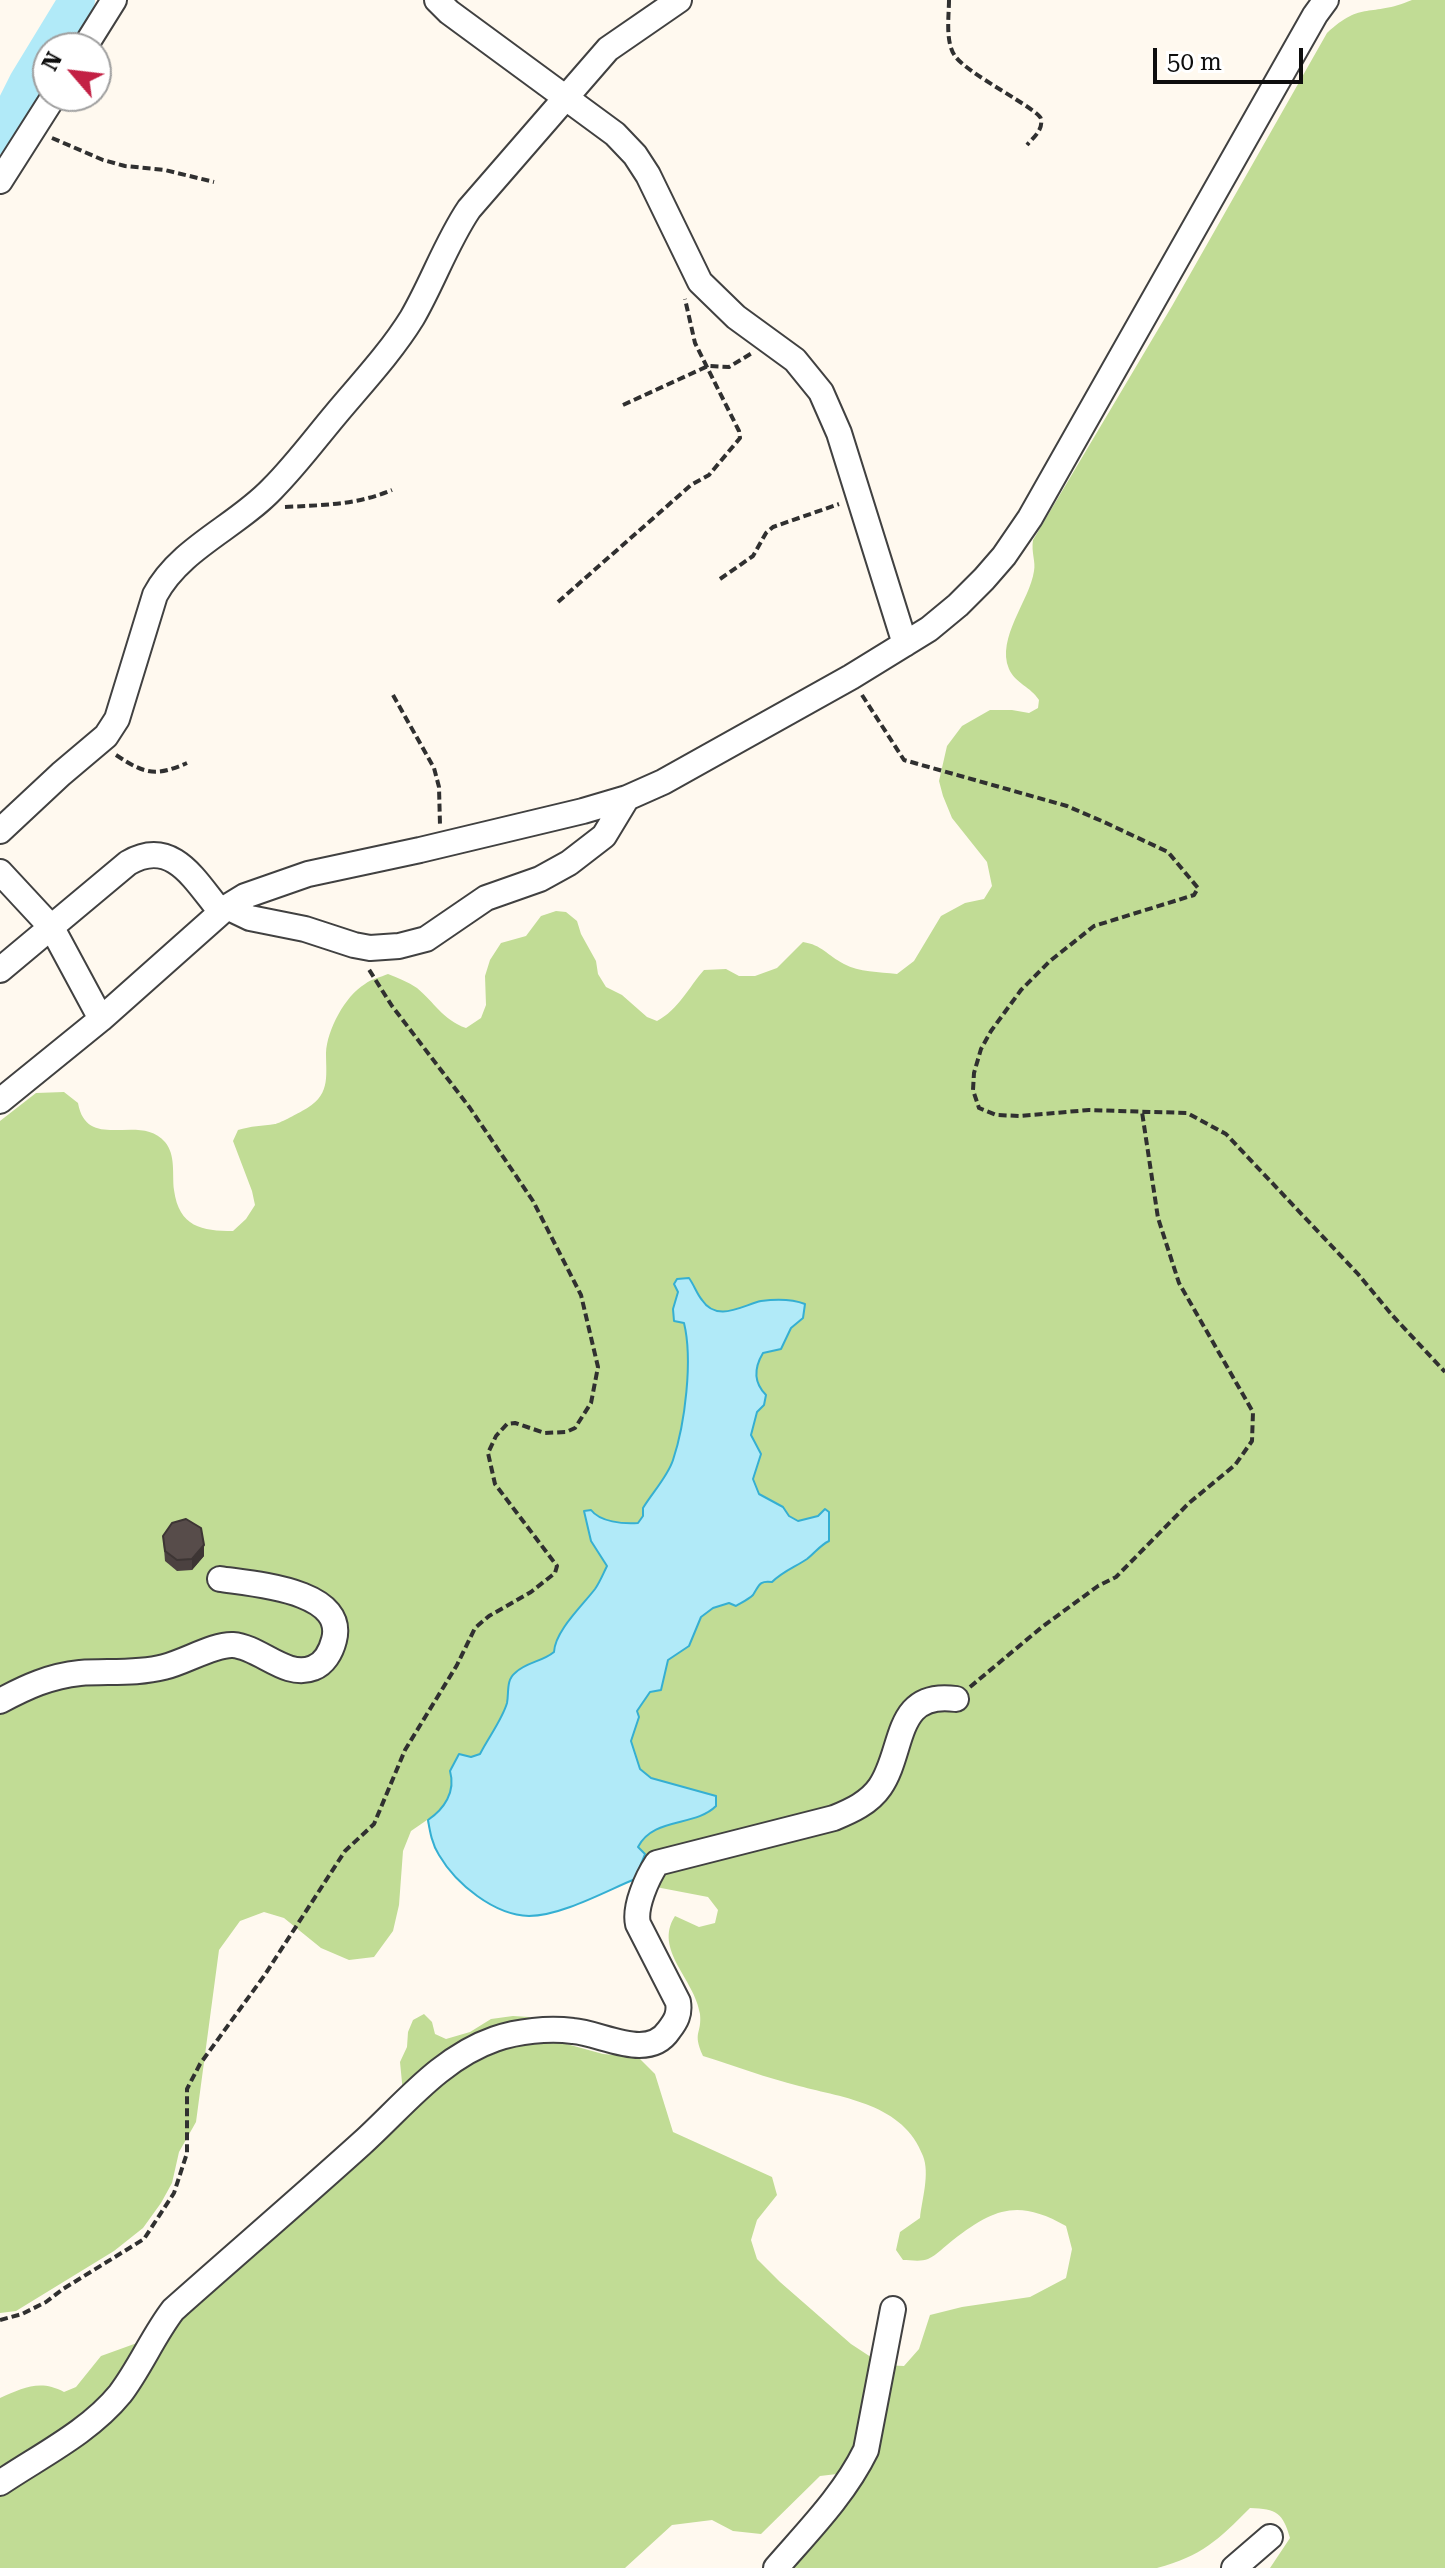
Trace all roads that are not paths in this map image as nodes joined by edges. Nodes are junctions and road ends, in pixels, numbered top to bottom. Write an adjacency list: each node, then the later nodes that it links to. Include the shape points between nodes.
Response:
1 (114, 0): 5 (street)
2 (437, 0): 6 (street)
3 (679, 0): 6 (street, via 608,49)
4 (1326, 0): 9 (street, via 1030,518 967,597)
5 (94, 32)
6 (565, 96): 9 (street, via 635,155 700,282 736,317 795,360 821,392 839,433); 11 (street, via 469,209 390,349 273,489 164,578 117,719 98,743)
7 (44, 112): 8 (street)
8 (0, 181)
9 (905, 644): 10 (street, via 718,753)
10 (627, 798): 13 (street, via 308,874 245,896); 13 (street, via 604,836 559,869 486,898 426,939 370,948)
11 (0, 831)
12 (0, 872): 14 (street)
13 (224, 910): 14 (street, via 179,864 150,854 128,863); 16 (street)
14 (52, 928): 15 (street); 16 (street)
15 (0, 970)
16 (101, 1019): 17 (street)
17 (0, 1101)
18 (220, 1579): 20 (street, via 318,1602 335,1623 324,1661 300,1670 231,1645 161,1668 55,1677)
19 (956, 1699): 22 (street, via 918,1704 908,1716 880,1787 856,1809 657,1863 636,1914 678,2002 679,2013 664,2038 649,2045 572,2030 542,2031 498,2038 464,2054 173,2310 120,2393 97,2417)
20 (0, 1701)
21 (893, 2309): 24 (street, via 866,2450 835,2500)
22 (0, 2483)
23 (1270, 2537): 25 (street)
24 (776, 2568)
25 (1234, 2568)

